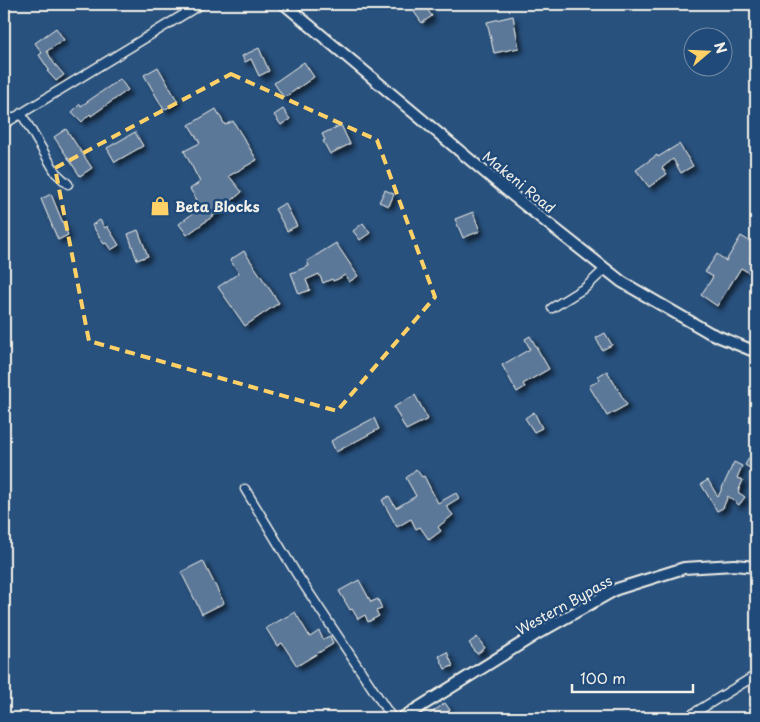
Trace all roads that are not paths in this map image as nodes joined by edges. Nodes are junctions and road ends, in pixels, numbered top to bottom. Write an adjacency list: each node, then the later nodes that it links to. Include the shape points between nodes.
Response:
1 (201, 4): 3 (street)
2 (284, 4): 6 (main road, Makeni Road)
3 (21, 113): 4 (street); 5 (street, via 56,173)
4 (4, 124)
5 (68, 184)
6 (605, 269): 7 (street, via 586,287); 8 (main road, Makeni Road, via 669,311)
7 (552, 308)
8 (756, 352)
9 (246, 489): 12 (street, via 296,573)
10 (756, 567): 13 (main road, Western Bypass, via 684,568 617,589 535,635)
11 (756, 675): 14 (street)
12 (392, 718)
13 (402, 718)
14 (686, 718)

